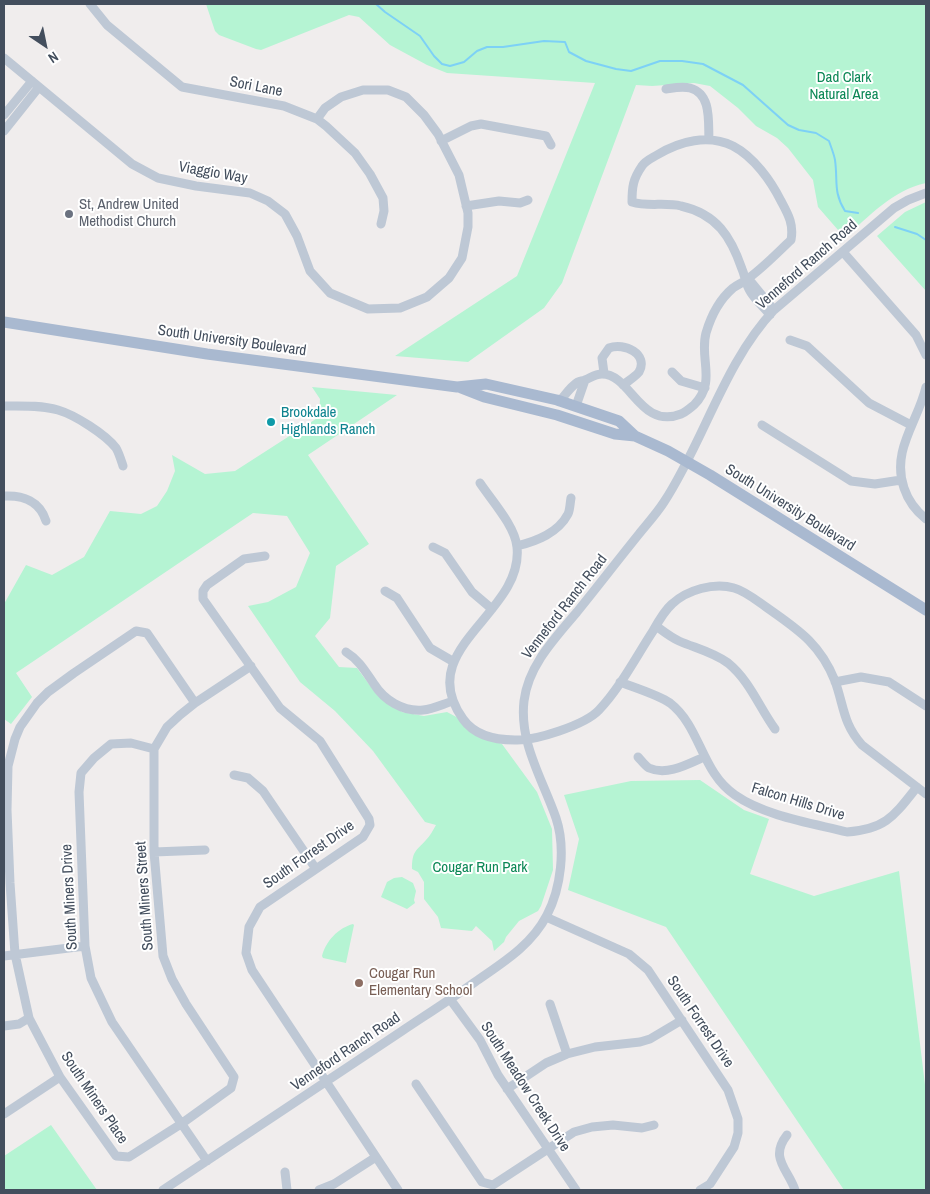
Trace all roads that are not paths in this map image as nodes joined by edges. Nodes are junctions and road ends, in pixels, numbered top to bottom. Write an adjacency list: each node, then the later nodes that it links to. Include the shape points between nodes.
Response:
1 (90, 4): 6 (street, Sori Lane, via 107,25 182,87 284,106)
2 (4, 58): 3 (street, Viaggio Way)
3 (36, 84): 5 (street); 7 (street); 13 (street, Viaggio Way, via 132,164 158,178 250,193 268,201 285,214 310,272 318,281 330,293 368,309 400,308 427,297 449,278 462,258 468,227)
4 (666, 89): 8 (street, via 691,88 700,95 708,113)
5 (4, 115)
6 (317, 119): 9 (street, Viaggio Way, via 325,108 341,97 363,90 388,90 406,97 424,115); 14 (street, Sori Lane, via 355,153 370,174 383,198)
7 (4, 131)
8 (708, 140): 16 (street, via 734,147 752,160 775,189 792,222 791,240); 16 (street, via 671,147 643,164 633,182 632,202 682,206 711,218 729,240)
9 (441, 141): 10 (street, via 481,124 546,136); 13 (street, Viaggio Way, via 459,175)
10 (552, 145)
11 (926, 193): 15 (street, Venneford Ranch Road, via 894,208)
12 (528, 200): 13 (street)
13 (466, 206)
14 (381, 224)
15 (844, 252): 17 (street, Venneford Ranch Road); 20 (street, via 916,335)
16 (746, 281): 17 (street, via 750,291); 27 (street, via 734,287 712,317 706,335)
17 (772, 312): 35 (street, Venneford Ranch Road, via 746,346)
18 (4, 322): 25 (main road, South University Boulevard, via 206,354)
19 (790, 340): 33 (street, via 807,346 869,403)
20 (926, 355)
21 (672, 372): 27 (street, via 682,381)
22 (604, 373): 23 (street); 24 (street); 24 (street, via 602,358 609,348 616,345 632,350 640,359 640,371)
23 (585, 380): 29 (street, via 578,382); 31 (street)
24 (623, 385): 27 (street, via 648,411 668,417 691,408)
25 (457, 387): 28 (main road, South University Boulevard); 29 (main road, South University Boulevard, via 486,384)
26 (926, 387): 33 (street)
27 (705, 388)
28 (502, 401): 31 (main road, via 524,399 569,412); 34 (main road, South University Boulevard, via 615,434)
29 (560, 401): 31 (main road, South University Boulevard)
30 (4, 406): 36 (street, via 58,410 84,422 110,442)
31 (576, 406): 34 (main road, South University Boulevard, via 619,421)
32 (762, 425): 37 (street, via 851,480 875,484)
33 (911, 425): 37 (street, via 901,455)
34 (635, 436): 35 (main road, South University Boulevard)
35 (687, 462): 48 (main road, South University Boulevard); 59 (street, Venneford Ranch Road, via 663,505 535,667 525,693)
36 (123, 466)
37 (901, 480): 41 (street, via 910,500)
38 (480, 483): 43 (street, via 509,525)
39 (4, 496): 42 (street, via 21,497 34,503 43,511)
40 (571, 498): 43 (street, via 569,513 554,531 536,541)
41 (926, 519)
42 (46, 521)
43 (517, 546): 47 (street, via 513,578)
44 (434, 547): 47 (street, via 445,553 472,592)
45 (265, 556): 52 (street, South Forrest Drive, via 244,559 203,591 203,599)
46 (385, 591): 51 (street, via 397,598 430,648)
47 (492, 609): 51 (street, via 462,646)
48 (926, 610)
49 (656, 626): 53 (street); 54 (street, via 672,604 691,592 712,586 733,587 802,632 825,659); 58 (street, via 677,640 709,652 728,664 752,689)
50 (346, 652): 55 (street, via 358,659 378,691 396,704 423,710)
51 (454, 662): 55 (street, via 449,682)
52 (251, 666): 56 (street, South Miners Street); 69 (street, South Forrest Drive, via 280,708 320,741 369,820 364,837)
53 (620, 682): 59 (street, via 599,711 587,720); 62 (street, Falcon Hills Drive, via 669,702 691,727)
54 (835, 682): 57 (street, via 861,677 889,682); 64 (street, via 846,721 855,738)
55 (453, 701): 59 (street, via 464,721 482,736)
56 (195, 703): 60 (street, South Miners Street, via 167,726); 66 (street, South Miners Place, via 147,633 136,631 48,692 29,713 15,739 8,766)
57 (926, 706)
58 (775, 729)
59 (526, 741): 71 (street, Venneford Ranch Road, via 557,820 560,840 560,872)
60 (154, 749): 68 (street, South Miners Street); 72 (street, South Miners Drive, via 131,743 111,744 82,773 79,792)
61 (638, 757): 62 (street, via 649,768 664,771)
62 (704, 757): 64 (street, Falcon Hills Drive, via 724,786 754,806 847,832 872,829 883,823 895,814)
63 (234, 775): 69 (street, via 248,778 263,791)
64 (916, 787): 65 (street)
65 (926, 794)
66 (6, 810): 70 (street, South Miners Place)
67 (205, 850): 68 (street)
68 (154, 852): 86 (street, South Miners Street, via 163,956 186,1004 234,1077 231,1088)
69 (316, 869): 82 (street, South Forrest Drive, via 260,907 249,927 246,953 252,970)
70 (7, 883): 73 (street, South Miners Place)
71 (546, 917): 75 (street, Venneford Ranch Road, via 522,948); 78 (street, South Forrest Drive, via 628,954 648,970)
72 (84, 946): 73 (street); 86 (street, South Miners Drive, via 92,978 112,1022)
73 (15, 954): 74 (street); 77 (street, South Miners Place)
74 (4, 956)
75 (450, 999): 82 (street, Venneford Ranch Road); 84 (street, South Meadow Creek Drive, via 480,1040)
76 (550, 1004): 80 (street)
77 (29, 1018): 79 (street, via 19,1024); 81 (street, South Miners Place)
78 (682, 1020): 80 (street, via 640,1042); 93 (street, South Forrest Drive, via 728,1090 738,1119 734,1147)
79 (4, 1026)
80 (567, 1054): 84 (street, via 546,1063)
81 (60, 1076): 85 (street); 86 (street, South Miners Place, via 116,1156 129,1157)
82 (327, 1082): 90 (street, South Forrest Drive); 91 (street, Venneford Ranch Road)
83 (416, 1084): 89 (street, via 482,1182 493,1184)
84 (507, 1089): 89 (street, South Meadow Creek Drive)
85 (4, 1114)
86 (181, 1124): 91 (street, South Miners Drive)
87 (654, 1125): 89 (street, via 642,1128 592,1127 574,1132)
88 (787, 1135): 100 (street, via 781,1143 780,1158)
89 (548, 1150): 98 (street, South Meadow Creek Drive)
90 (376, 1156): 96 (street, via 334,1184); 97 (street, South Forrest Drive)
91 (206, 1161): 94 (street, Venneford Ranch Road)
92 (285, 1172): 95 (street)
93 (714, 1187): 99 (street, South Forrest Drive)
94 (163, 1190)
95 (287, 1190)
96 (319, 1190)
97 (398, 1190)
98 (576, 1190)
99 (700, 1190)
100 (795, 1190)

